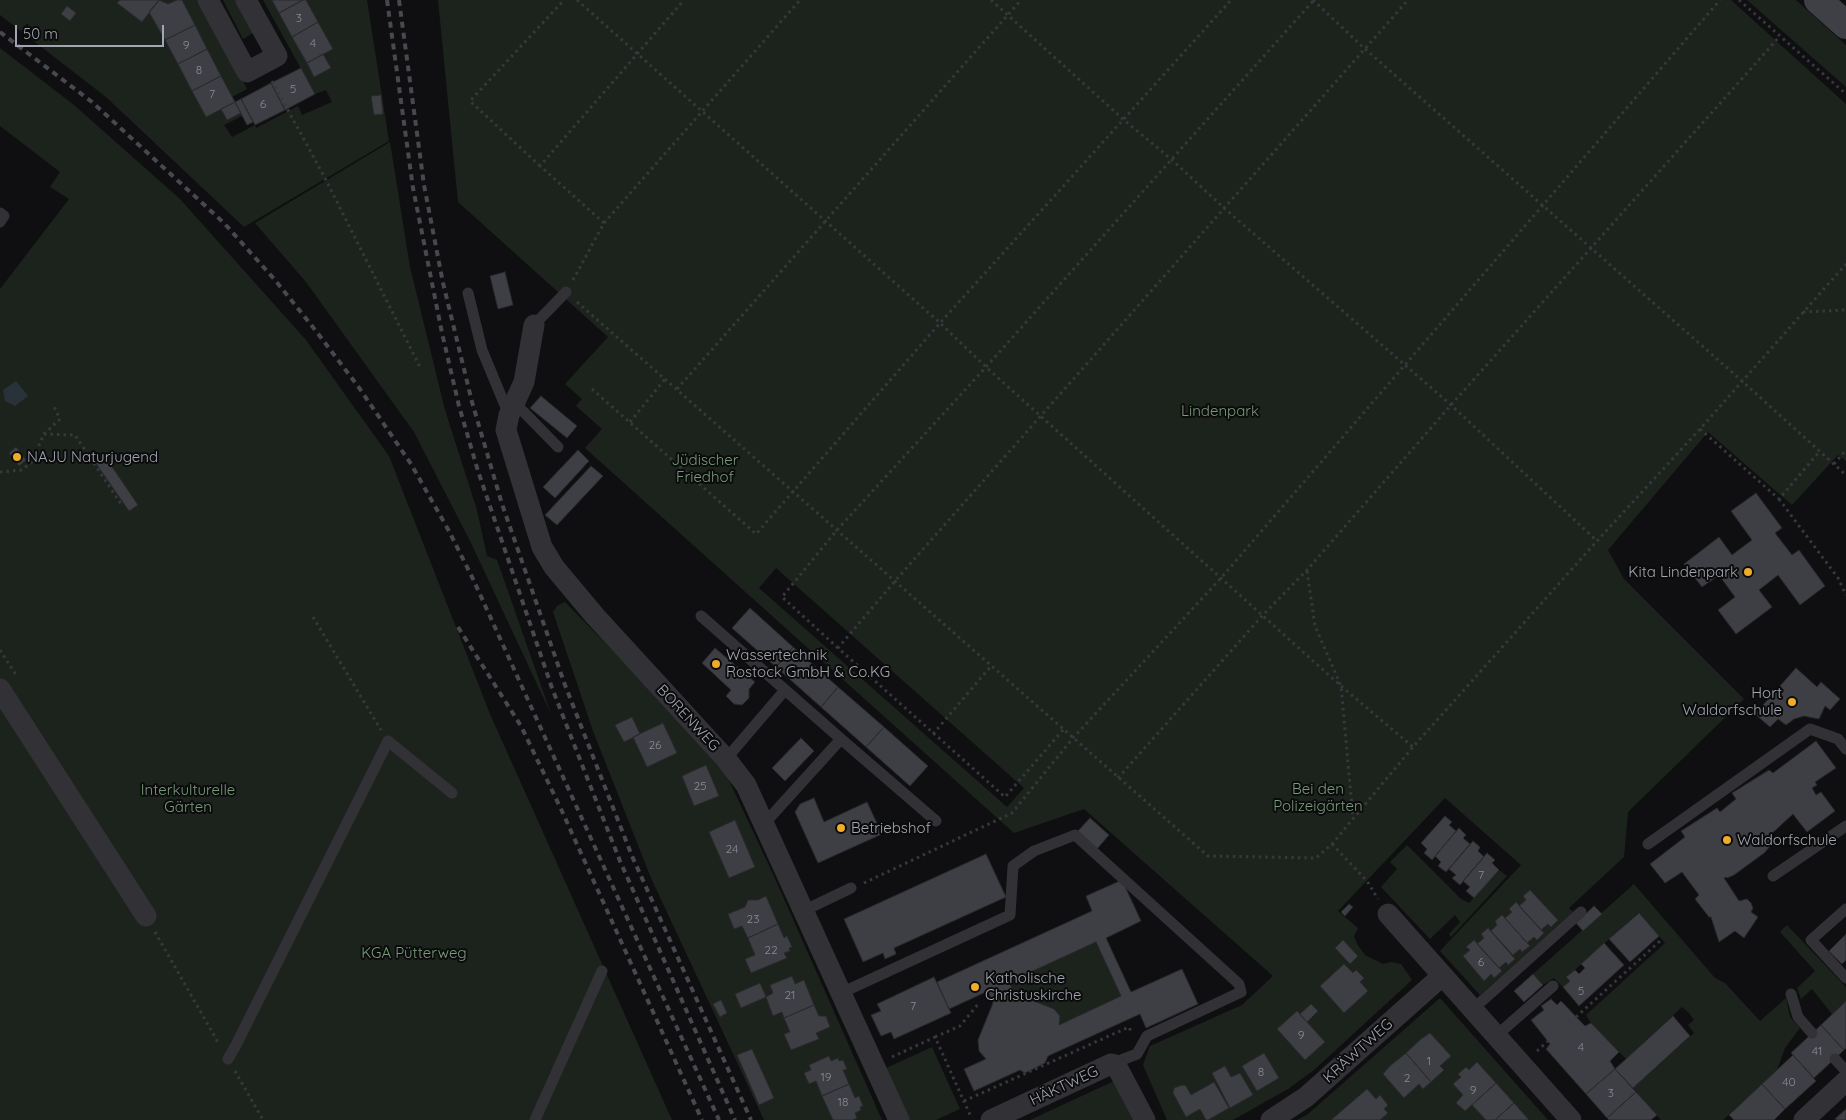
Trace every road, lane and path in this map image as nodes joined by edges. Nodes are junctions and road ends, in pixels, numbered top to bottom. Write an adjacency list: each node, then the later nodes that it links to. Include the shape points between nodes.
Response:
1 (208, 0): 20 (street, via 247,72)
2 (246, 0): 20 (street, via 277,56)
3 (564, 0): 25 (path, via 470,101)
4 (577, 0): 19 (path)
5 (684, 0): 19 (path)
6 (800, 0): 22 (path)
7 (991, 0): 15 (path)
8 (1021, 0): 15 (path)
9 (1231, 0): 23 (path)
10 (1313, 0): 18 (path); 24 (path)
11 (1408, 0): 18 (path)
12 (1720, 0): 26 (path)
13 (1739, 0): 17 (path)
14 (1818, 0): 16 (main road)
15 (1008, 14): 23 (path); 30 (path)
16 (1846, 25)
17 (1780, 36): 21 (path); 32 (path)
18 (1364, 48): 26 (path); 27 (path)
19 (637, 54): 22 (path); 25 (path)
20 (263, 63): 42 (path)
21 (1846, 94)
22 (701, 111): 30 (path); 31 (path)
23 (1124, 120): 24 (path); 38 (path)
24 (1171, 159): 27 (path); 41 (path)
25 (540, 166): 31 (path)
26 (1543, 205): 32 (path); 40 (path)
27 (1224, 208): 40 (path); 50 (path)
28 (0, 214): 29 (lane, via 4,216)
29 (0, 222)
30 (824, 222): 38 (path); 46 (path)
31 (604, 223): 34 (path)
32 (1591, 247): 44 (path); 47 (path)
33 (1846, 264): 37 (path)
34 (566, 292): 39 (lane); 43 (path)
35 (468, 293): 49 (lane, via 482,350)
36 (1846, 310): 37 (path)
37 (1803, 312): 44 (path)
38 (940, 323): 41 (path); 60 (path)
39 (534, 325): 49 (street, BORENWEG, via 524,382)
40 (1405, 365): 47 (path); 66 (path)
41 (986, 367): 50 (path); 63 (path)
42 (421, 369)
43 (665, 379): 46 (path); 51 (path)
44 (1742, 380): 52 (path); 56 (path)
45 (592, 389): 51 (path)
46 (677, 389): 60 (path)
47 (1451, 405): 64 (path); 65 (path)
48 (54, 407): 53 (path, via 60,419)
49 (511, 409): 54 (lane); 85 (street, BORENWEG, via 506,430 542,547 554,567)
50 (1041, 415): 66 (path); 67 (path)
51 (630, 422): 60 (path, via 756,534)
52 (1700, 429): 61 (path); 64 (path)
53 (44, 434): 58 (path, via 31,462 21,470); 62 (path, via 76,435)
54 (558, 447)
55 (1846, 450): 57 (path)
56 (1819, 452): 57 (path); 61 (path)
57 (1834, 464): 59 (path)
58 (0, 472)
59 (1846, 475)
60 (793, 491): 63 (path)
61 (1779, 498): 68 (path, via 1838,578)
62 (121, 504)
63 (837, 530): 67 (path); 72 (path, via 782,598)
64 (1597, 541): 83 (path)
65 (1307, 570): 69 (path); 74 (path, via 1315,626)
66 (1221, 578): 69 (path); 80 (path)
67 (894, 581): 72 (path); 73 (path)
68 (1846, 595)
69 (1263, 615): 74 (path); 86 (path)
70 (701, 616): 76 (lane)
71 (314, 617): 82 (path)
72 (838, 648): 78 (path)
73 (991, 666): 77 (path); 78 (path)
74 (1341, 686): 83 (path); 88 (path)
75 (0, 689): 101 (street)
76 (785, 690): 81 (lane); 85 (lane)
77 (1064, 730): 78 (path, via 1005,797); 80 (path)
78 (933, 734)
79 (1842, 735): 84 (lane); 93 (lane, via 1810,729)
80 (1073, 738): 86 (path); 96 (path, via 1012,813)
81 (841, 740): 89 (lane); 90 (lane)
82 (388, 741): 87 (lane); 116 (lane)
83 (1414, 747): 88 (path)
84 (1846, 749)
85 (726, 759): 90 (street, BORENWEG, via 746,785)
86 (1118, 778): 92 (path, via 1208,856 1316,858)
87 (452, 793)
88 (1353, 818): 92 (path)
89 (936, 821)
90 (764, 824): 98 (street, BORENWEG)
91 (1846, 826): 94 (lane)
92 (1332, 844): 95 (path)
93 (1648, 844)
94 (1773, 876)
95 (1367, 881)
96 (851, 888): 98 (lane)
97 (1846, 909): 105 (lane, via 1811,940)
98 (804, 911): 107 (street, BORENWEG)
99 (1581, 912): 110 (lane)
100 (1388, 914): 104 (street)
101 (146, 916): 116 (path)
102 (1660, 942): 111 (path)
103 (602, 971): 125 (lane)
104 (1442, 976): 110 (street); 130 (street, KRÄWTWEG, via 1306,1097)
105 (1846, 978)
106 (1553, 986): 114 (lane)
107 (841, 993): 113 (lane, via 1010,915 1013,866 1034,851 1075,835 1239,984 1241,992); 119 (street, BORENWEG)
108 (1791, 994): 112 (lane, via 1798,1017)
109 (979, 1003): 115 (path, via 960,1026)
110 (1472, 1010): 114 (street)
111 (1576, 1017)
112 (1812, 1033)
113 (1147, 1036): 118 (lane, via 1137,1054); 122 (path, via 1135,1042 1129,1028)
114 (1496, 1036): 123 (street)
115 (935, 1037): 119 (path); 122 (path)
116 (228, 1058): 124 (path)
117 (1835, 1059): 120 (lane)
118 (1111, 1064): 128 (street, HÄKTWEG); 129 (street, via 1118,1068)
119 (874, 1065): 126 (street, BORENWEG)
120 (1846, 1071)
121 (1846, 1081): 131 (street)
122 (964, 1101): 127 (path)
123 (1567, 1118)
124 (264, 1120)
125 (535, 1120)
126 (899, 1120)
127 (973, 1120)
128 (991, 1120)
129 (1145, 1120)
130 (1271, 1120)
131 (1804, 1120)

